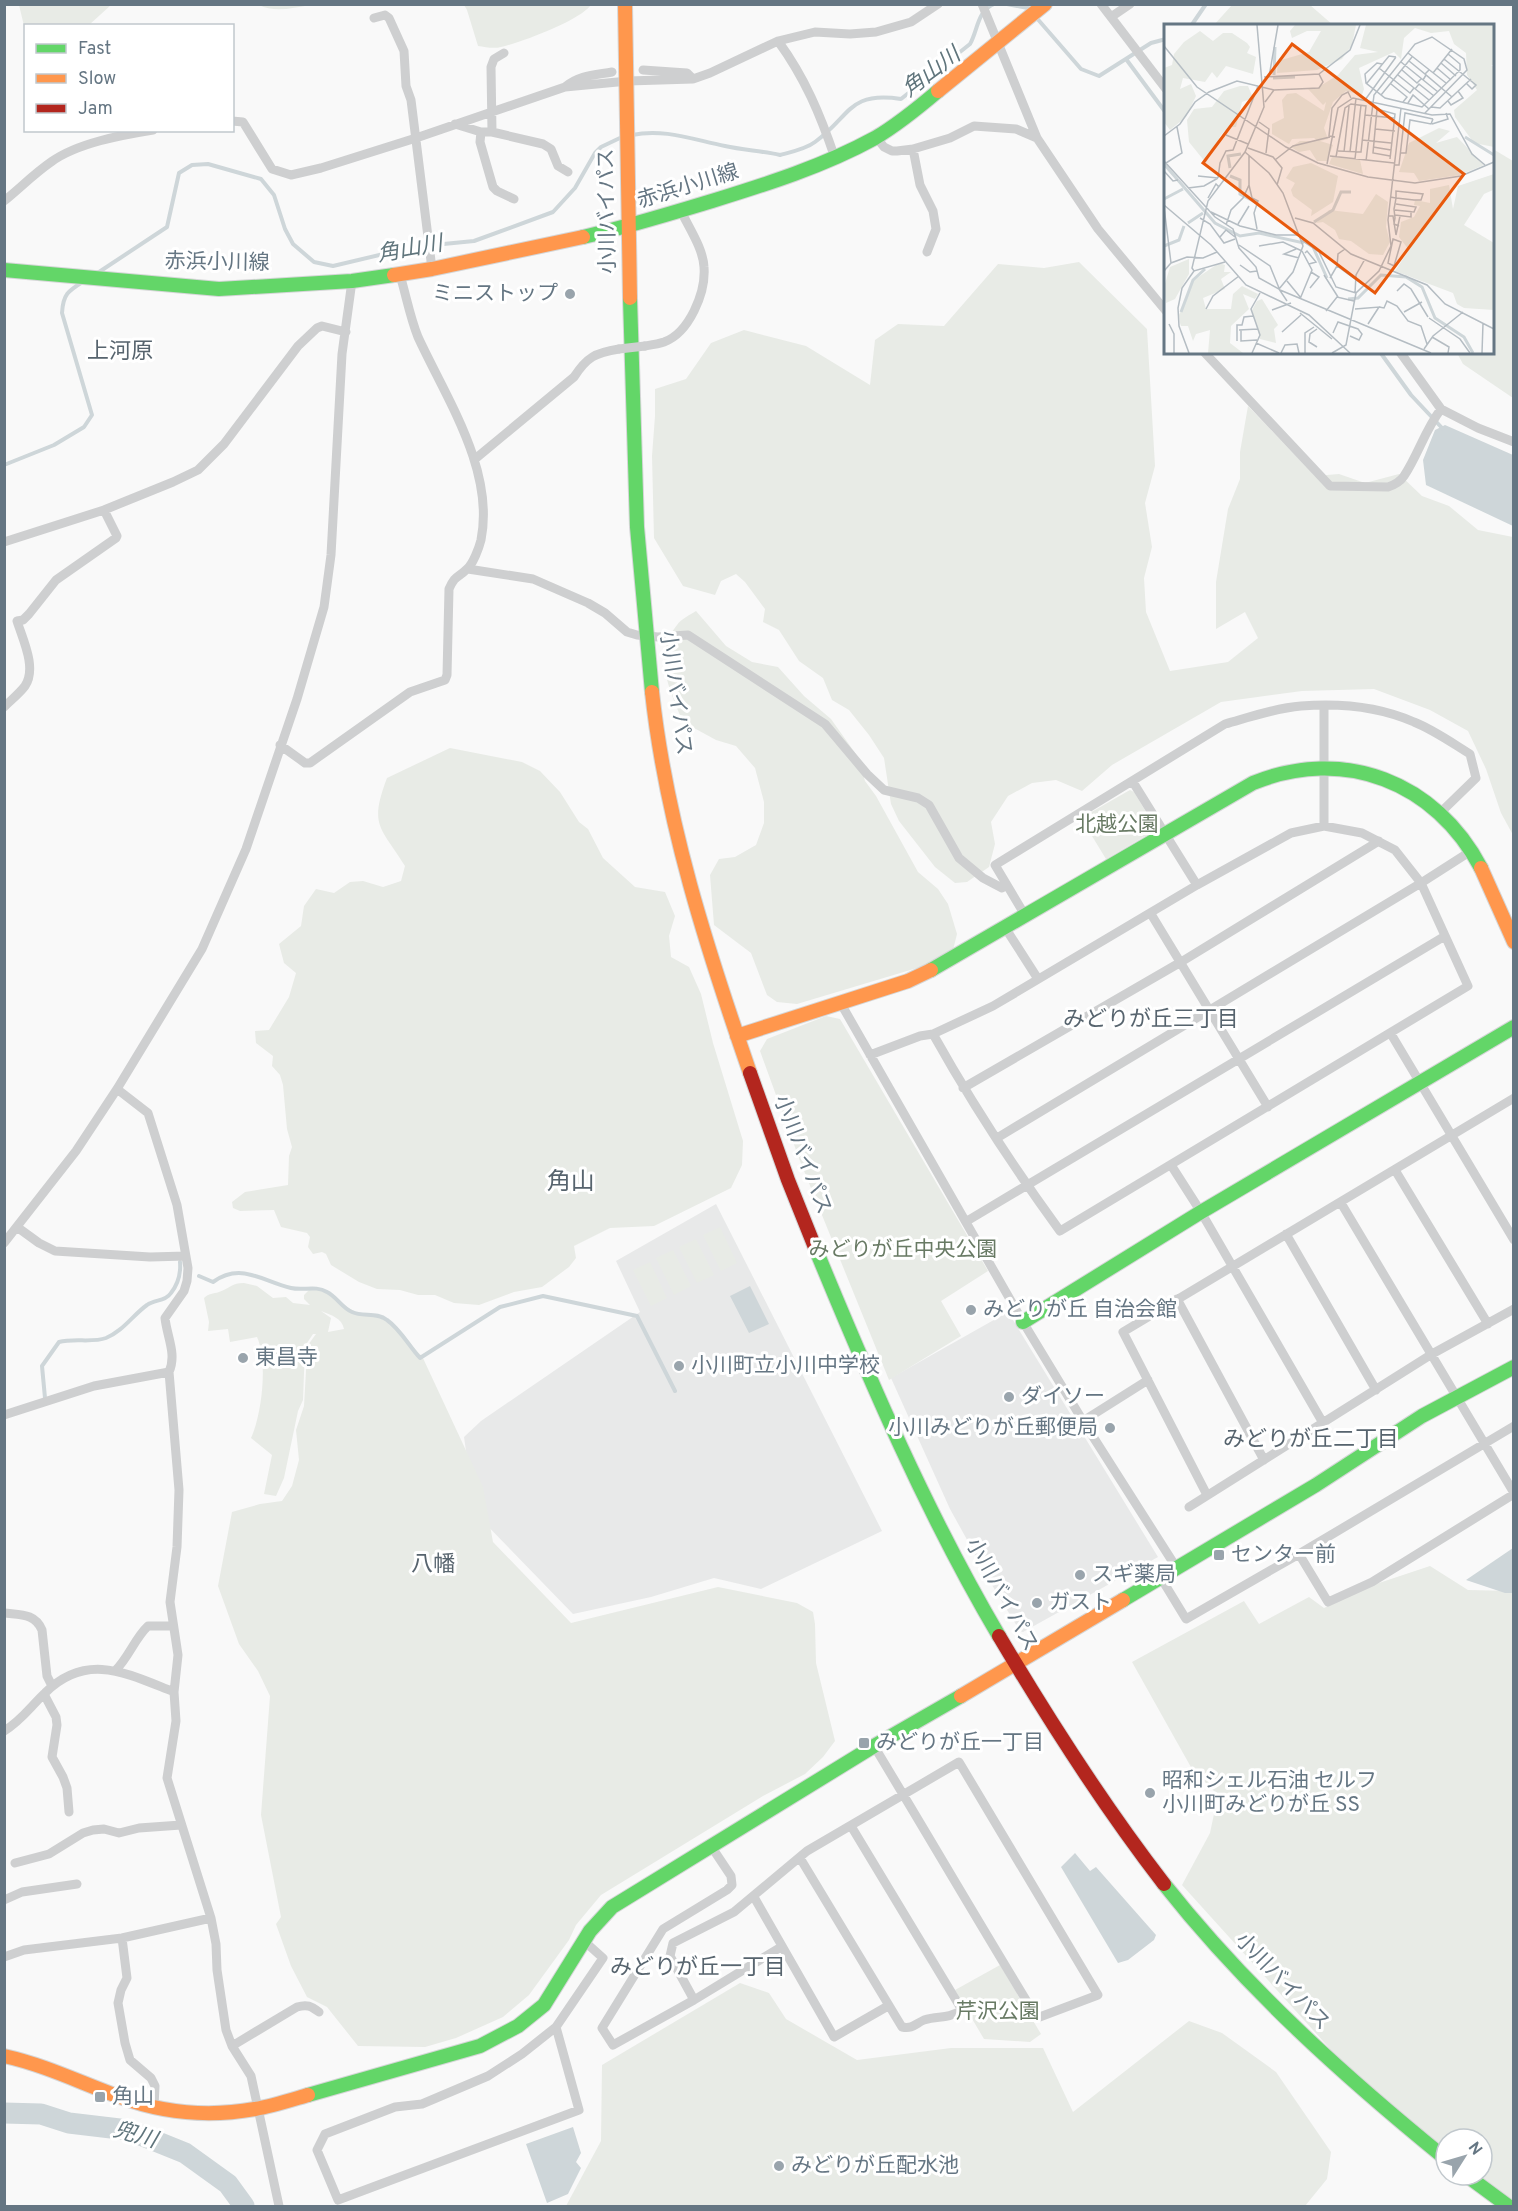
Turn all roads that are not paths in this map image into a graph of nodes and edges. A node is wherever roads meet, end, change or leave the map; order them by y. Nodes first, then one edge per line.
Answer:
1 (625, 4) edge
2 (938, 4) edge
3 (982, 4) edge
4 (1045, 4) edge
5 (1101, 4) edge
6 (1130, 4) edge
7 (1111, 17) junction
8 (374, 18) dead end
9 (778, 40) junction
10 (1000, 43) junction
11 (504, 53) dead end
12 (643, 70) dead end
13 (612, 72) dead end
14 (693, 79) junction
15 (628, 81) junction
16 (1164, 86) edge
17 (565, 87) junction
18 (492, 111) junction
19 (234, 121) edge
20 (455, 124) junction
21 (144, 132) edge
22 (481, 132) junction
23 (492, 132) junction
24 (876, 137) junction
25 (416, 138) junction
26 (1037, 138) junction
27 (913, 149) junction
28 (835, 158) junction
29 (568, 172) dead end
30 (514, 199) dead end
31 (4, 201) edge
32 (681, 211) junction
33 (628, 227) junction
34 (927, 252) dead end
35 (431, 263) junction
36 (4, 270) edge
37 (400, 274) junction
38 (351, 281) junction
39 (1164, 310) edge
40 (346, 332) junction
41 (1206, 354) edge
42 (1401, 354) edge
43 (1441, 409) junction
44 (1514, 442) edge
45 (475, 459) junction
46 (104, 510) junction
47 (4, 542) edge
48 (468, 569) junction
49 (645, 636) junction
50 (1324, 706) junction
51 (4, 707) edge
52 (280, 745) junction
53 (1325, 767) junction
54 (1133, 782) junction
55 (1440, 813) junction
56 (1324, 826) junction
57 (1165, 834) junction
58 (1379, 841) junction
59 (1471, 851) junction
60 (1421, 883) junction
61 (1007, 885) junction
62 (1197, 885) junction
63 (1151, 914) junction
64 (1026, 918) junction
65 (1006, 929) junction
66 (1445, 936) junction
67 (1513, 941) edge
68 (1181, 962) junction
69 (1038, 979) junction
70 (840, 1002) junction
71 (1209, 1010) junction
72 (1514, 1028) edge
73 (933, 1034) junction
74 (1391, 1034) junction
75 (737, 1036) junction
76 (870, 1054) junction
77 (1239, 1060) junction
78 (1419, 1084) junction
79 (963, 1088) junction
80 (117, 1089) junction
81 (1514, 1098) edge
82 (1268, 1107) junction
83 (1452, 1135) junction
84 (997, 1138) junction
85 (1171, 1165) junction
86 (1395, 1170) junction
87 (1027, 1185) junction
88 (1341, 1203) junction
89 (1201, 1212) junction
90 (967, 1221) junction
91 (17, 1227) junction
92 (1286, 1234) junction
93 (6, 1239) edge
94 (1514, 1240) edge
95 (186, 1256) junction
96 (1231, 1266) junction
97 (1177, 1299) junction
98 (1514, 1309) edge
99 (1023, 1322) junction
100 (1488, 1324) junction
101 (1432, 1354) junction
102 (1514, 1366) edge
103 (169, 1372) junction
104 (1148, 1380) junction
105 (1376, 1390) junction
106 (1457, 1397) junction
107 (4, 1415) edge
108 (1083, 1421) junction
109 (1323, 1423) junction
110 (1514, 1426) edge
111 (1483, 1445) junction
112 (1264, 1460) junction
113 (1514, 1494) edge
114 (1207, 1496) junction
115 (1189, 1507) dead end
116 (1299, 1554) junction
117 (1176, 1567) junction
118 (1161, 1578) junction
119 (4, 1613) edge
120 (172, 1626) junction
121 (1015, 1665) junction
122 (116, 1671) junction
123 (52, 1686) junction
124 (174, 1692) junction
125 (44, 1694) junction
126 (4, 1731) edge
127 (874, 1746) junction
128 (904, 1795) junction
129 (69, 1812) dead end
130 (181, 1825) junction
131 (851, 1826) junction
132 (711, 1846) junction
133 (800, 1858) junction
134 (15, 1863) dead end
135 (77, 1884) dead end
136 (754, 1897) junction
137 (4, 1900) edge
138 (211, 1918) junction
139 (122, 1938) junction
140 (584, 1941) junction
141 (781, 1947) junction
142 (4, 1957) edge
143 (694, 2000) junction
144 (888, 2006) junction
145 (319, 2012) dead end
146 (556, 2027) junction
147 (232, 2046) junction
148 (4, 2056) edge
149 (154, 2107) junction
150 (258, 2109) junction
151 (1434, 2149) edge
152 (1482, 2187) edge
153 (279, 2206) edge
154 (1508, 2206) edge

1 - 15 main road, 小川バイパス
2 - 9 street
3 - 10 street
4 - 10 main road, 赤浜小川線
5 - 7 street
6 - 7 street
7 - 16 street
8 - 25 street
9 - 14 street
9 - 28 street
10 - 24 main road, 赤浜小川線
10 - 26 street
11 - 18 street
12 - 14 street
13 - 17 street
14 - 15 street
15 - 17 street
15 - 33 main road, 小川バイパス
17 - 18 street
18 - 20 street
18 - 23 street
19 - 25 street
20 - 22 street
20 - 25 street
21 - 31 street
22 - 23 street
22 - 30 street
23 - 29 street
24 - 27 street
24 - 28 main road, 赤浜小川線
25 - 35 street
26 - 27 street
26 - 39 street
27 - 34 street
28 - 32 main road, 赤浜小川線
32 - 33 main road, 赤浜小川線
32 - 45 street, bridge
33 - 35 main road, 赤浜小川線
33 - 49 main road, 小川バイパス
35 - 37 main road, 赤浜小川線
36 - 38 main road, 赤浜小川線
37 - 38 main road, 赤浜小川線
37 - 45 street
38 - 40 street
40 - 46 street
40 - 52 street
41 - 43 street
42 - 43 street
43 - 44 street
45 - 48 street
46 - 47 street
46 - 51 street
48 - 49 street
48 - 52 street
49 - 61 street
49 - 75 main road, 小川バイパス
50 - 53 street
50 - 54 street
50 - 55 street
52 - 80 street
53 - 55 main road
53 - 56 street
53 - 57 main road
54 - 57 street
54 - 61 street
55 - 59 main road
56 - 58 street
56 - 62 street
57 - 62 street
57 - 64 main road
58 - 60 street
58 - 68 street
59 - 60 street
59 - 67 main road
60 - 66 street
60 - 71 street
61 - 64 street
62 - 63 street
63 - 68 street
63 - 69 street
64 - 65 main road
65 - 69 street
65 - 70 main road
66 - 74 street
66 - 77 street
68 - 71 street
68 - 79 street
69 - 73 street
70 - 75 main road
70 - 76 street
71 - 77 street
71 - 84 street
72 - 78 main road
73 - 76 street
73 - 79 street
74 - 78 street
74 - 82 street
75 - 121 main road, 小川バイパス
76 - 90 street
77 - 82 street
77 - 87 street
78 - 83 street
78 - 89 main road
79 - 84 street
80 - 91 street
80 - 95 street
81 - 83 street
82 - 85 street
83 - 86 street
83 - 94 street
84 - 87 street
85 - 87 street
85 - 89 street
86 - 88 street
86 - 100 street
87 - 90 street
88 - 92 street
88 - 101 street
89 - 96 street
89 - 99 main road
90 - 99 street
91 - 93 street
91 - 95 street
92 - 96 street
92 - 105 street
95 - 103 street
96 - 97 street
96 - 109 street
97 - 104 street
97 - 112 street
98 - 100 street
99 - 108 street
100 - 101 street
101 - 105 street
101 - 106 street
102 - 106 main road
103 - 107 street
103 - 120 street
104 - 108 street
104 - 114 street
105 - 109 street
106 - 111 street
106 - 117 main road
108 - 117 street
109 - 112 street
110 - 111 street
111 - 113 street
111 - 116 street
112 - 114 street
113 - 116 street
114 - 115 street
116 - 118 street
117 - 118 main road
118 - 121 main road
119 - 123 street
120 - 122 street
120 - 124 street
121 - 127 main road
121 - 151 main road, 小川バイパス
122 - 123 street
122 - 124 street
123 - 125 street
124 - 130 street
125 - 126 street
125 - 129 street
127 - 128 street
127 - 132 main road
128 - 128 street
128 - 131 street
130 - 134 street
130 - 138 street
131 - 133 street
131 - 144 street
132 - 140 main road
132 - 143 street
133 - 136 street
133 - 144 street
135 - 137 street
136 - 141 street
136 - 143 street
138 - 139 street
138 - 147 street
139 - 142 street
139 - 149 street
140 - 146 street
140 - 150 main road
141 - 143 street
141 - 144 street
145 - 147 street
146 - 146 street
147 - 150 street
148 - 149 main road
149 - 150 main road
150 - 153 street
152 - 154 main road

